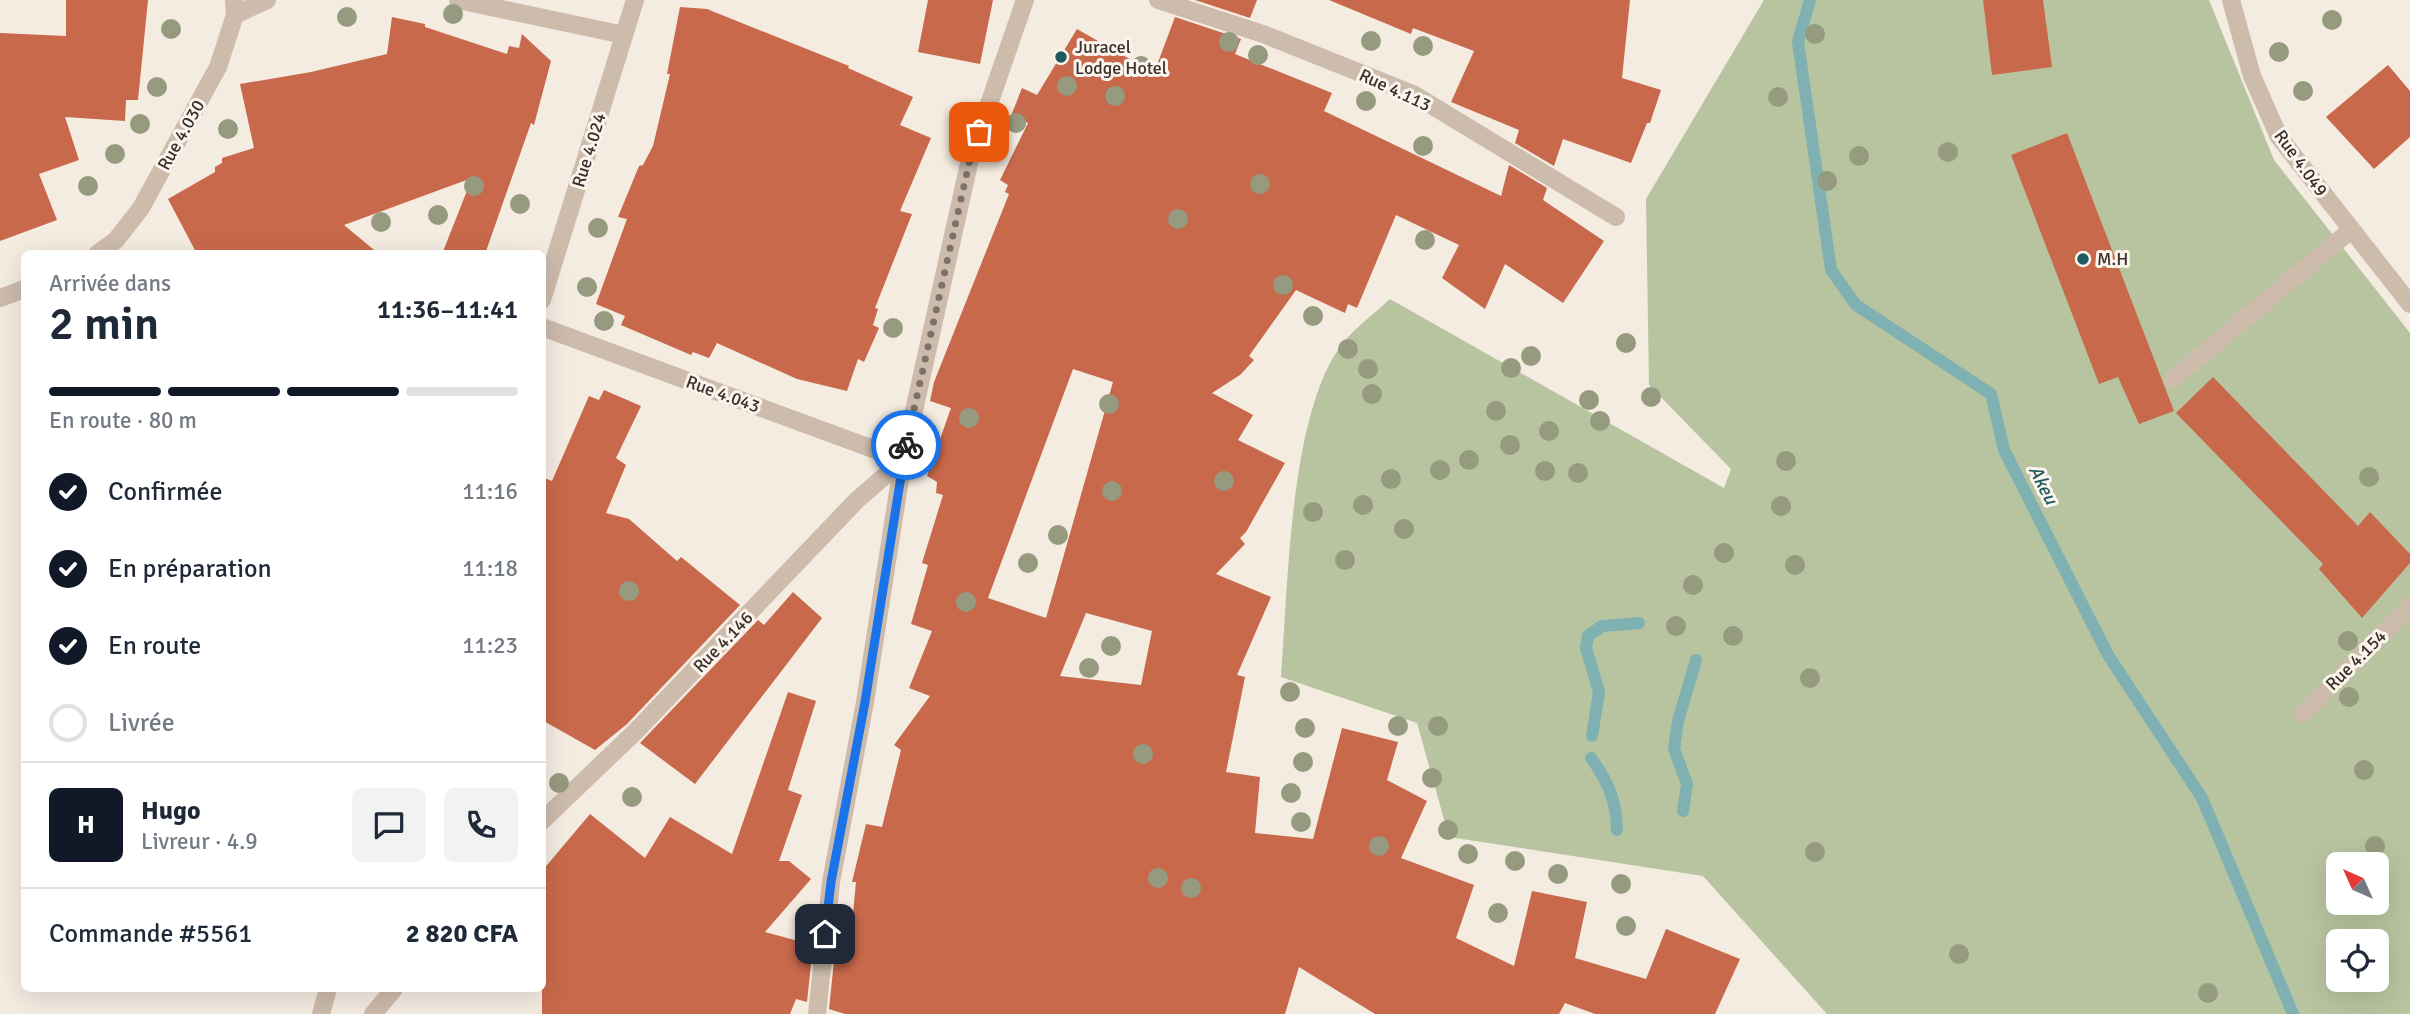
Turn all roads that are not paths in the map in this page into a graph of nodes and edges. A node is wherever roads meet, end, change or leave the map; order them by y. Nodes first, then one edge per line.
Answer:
1 (267, 0) edge
2 (458, 0) edge
3 (635, 0) edge
4 (1025, 0) edge
5 (1157, 0) edge
6 (2231, 0) edge
7 (234, 7) edge
8 (624, 35) junction
9 (1616, 217) dead end
10 (2351, 230) junction
11 (102, 250) edge
12 (546, 287) edge
13 (21, 290) edge
14 (0, 298) edge
15 (2410, 304) edge
16 (546, 328) edge
17 (2173, 379) dead end
18 (902, 460) junction
19 (2410, 606) edge
20 (2303, 714) dead end
21 (546, 817) edge
22 (327, 992) edge
23 (391, 992) edge
24 (321, 1014) edge
25 (373, 1014) edge
26 (817, 1014) edge

1 - 7 street
2 - 8 street
3 - 8 street, Rue 4.024
4 - 18 street
5 - 9 street, Rue 4.113
6 - 10 street, Rue 4.049
7 - 11 street, Rue 4.030
8 - 12 street, Rue 4.024
10 - 15 street, Rue 4.049
10 - 17 street
13 - 14 street
16 - 18 street, Rue 4.043
18 - 21 street, Rue 4.146
18 - 26 street
19 - 20 street, Rue 4.154
22 - 24 street
23 - 25 street

